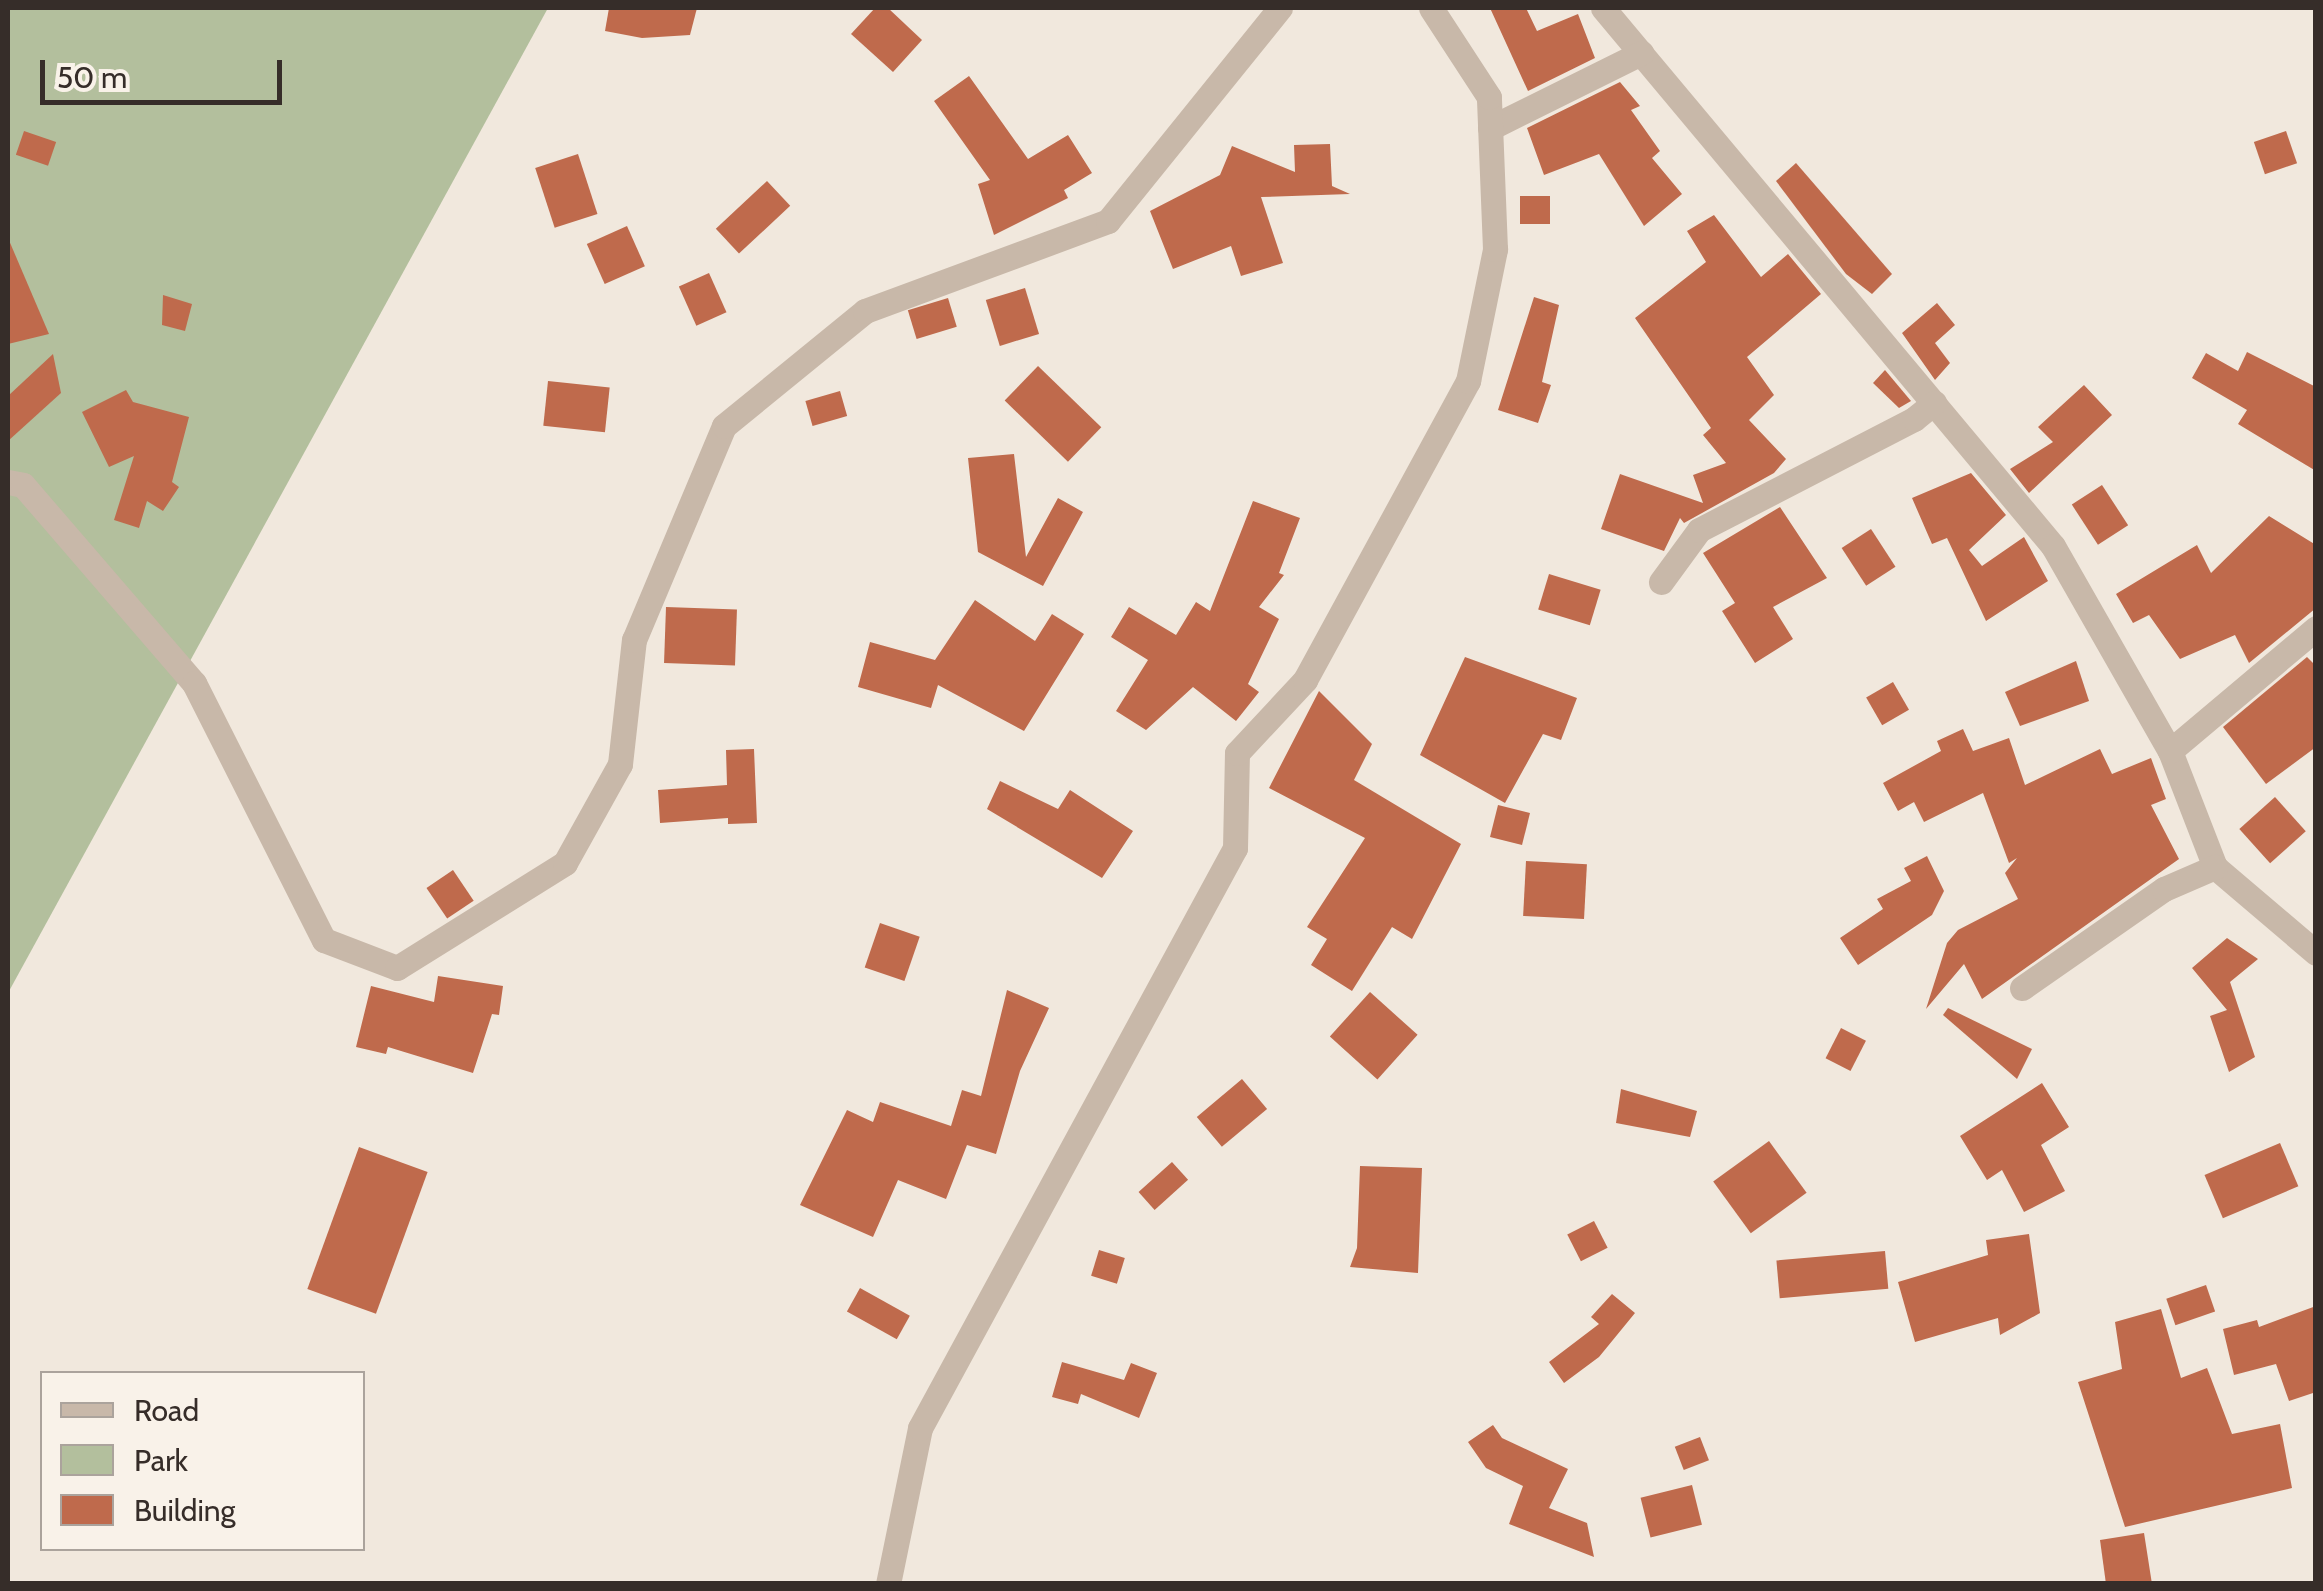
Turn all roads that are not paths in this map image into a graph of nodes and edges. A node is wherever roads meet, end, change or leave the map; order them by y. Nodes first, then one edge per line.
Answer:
1 (1280, 8) edge
2 (1431, 8) edge
3 (1603, 8) edge
4 (1641, 53) junction
5 (1490, 128) junction
6 (1934, 403) junction
7 (8, 482) edge
8 (1660, 582) dead end
9 (2316, 628) edge
10 (2170, 751) junction
11 (2216, 866) junction
12 (2316, 954) edge
13 (2022, 988) dead end
14 (888, 1584) edge

1 - 7 street
2 - 5 street
3 - 4 street
4 - 5 street
4 - 6 street
5 - 14 street
6 - 8 street
6 - 10 street
9 - 10 street
10 - 11 street
11 - 12 street
11 - 13 street

